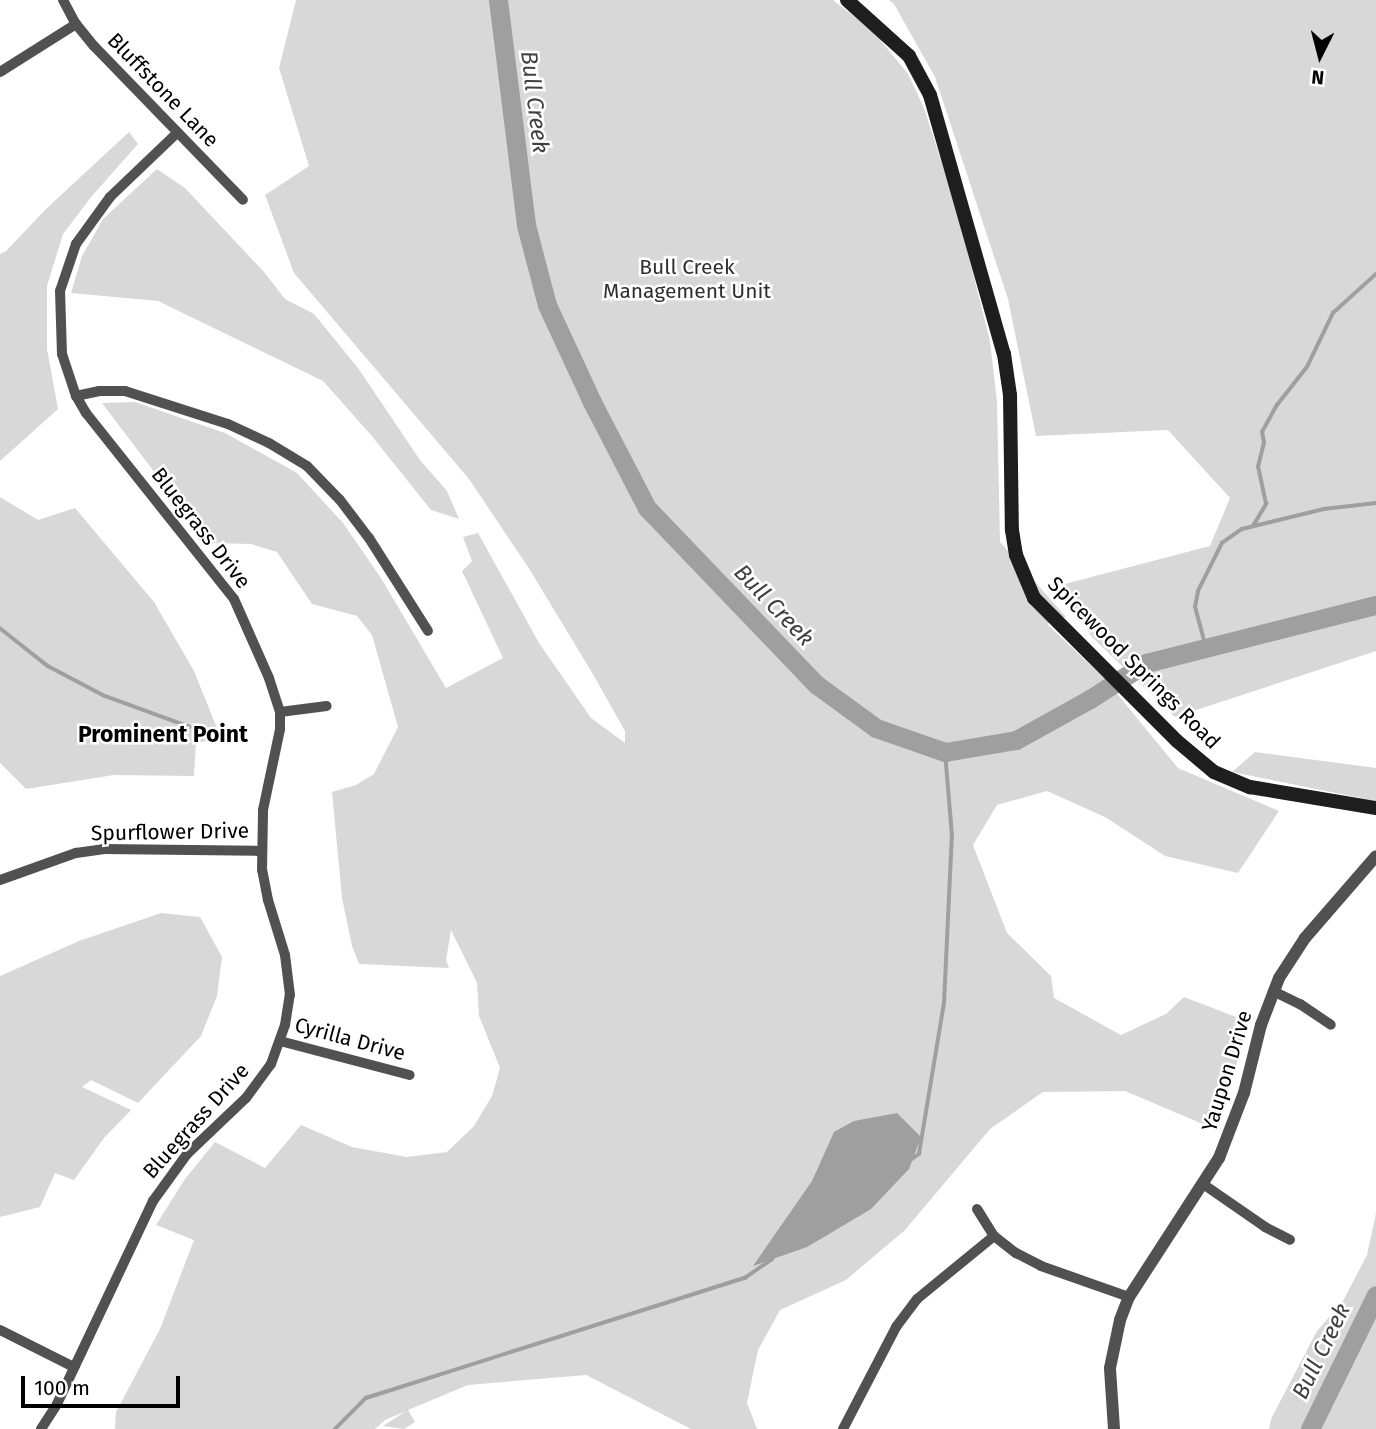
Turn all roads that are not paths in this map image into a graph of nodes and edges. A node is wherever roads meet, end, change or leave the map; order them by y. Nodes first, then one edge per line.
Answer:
1 (63, 0) edge
2 (847, 0) edge
3 (76, 24) junction
4 (0, 72) edge
5 (177, 133) junction
6 (243, 200) dead end
7 (76, 396) junction
8 (428, 631) dead end
9 (327, 706) dead end
10 (280, 712) junction
11 (1376, 808) edge
12 (261, 850) junction
13 (1376, 856) edge
14 (0, 880) edge
15 (1273, 991) junction
16 (1331, 1025) dead end
17 (280, 1041) junction
18 (410, 1075) dead end
19 (1203, 1184) junction
20 (977, 1209) dead end
21 (994, 1236) junction
22 (1290, 1240) dead end
23 (1129, 1297) junction
24 (0, 1330) edge
25 (74, 1367) junction
26 (41, 1429) edge
27 (843, 1429) edge
28 (1115, 1429) edge

1 - 3 street, Bluffstone Lane
2 - 11 main road, Spicewood Springs Road
3 - 4 street
3 - 5 street, Bluffstone Lane
5 - 6 street, Bluffstone Lane
5 - 7 street, Bluegrass Drive
7 - 8 street
7 - 10 street, Bluegrass Drive
9 - 10 street
10 - 12 street, Bluegrass Drive
12 - 14 street, Spurflower Drive
12 - 17 street, Bluegrass Drive
13 - 15 street, Yaupon Drive
15 - 16 street
15 - 19 street, Yaupon Drive
17 - 18 street, Cyrilla Drive
17 - 25 street, Bluegrass Drive
19 - 22 street
19 - 23 street, Yaupon Drive
20 - 21 street
21 - 23 street
21 - 27 street
23 - 28 street, Yaupon Drive
24 - 25 street
25 - 26 street, Bluegrass Drive

